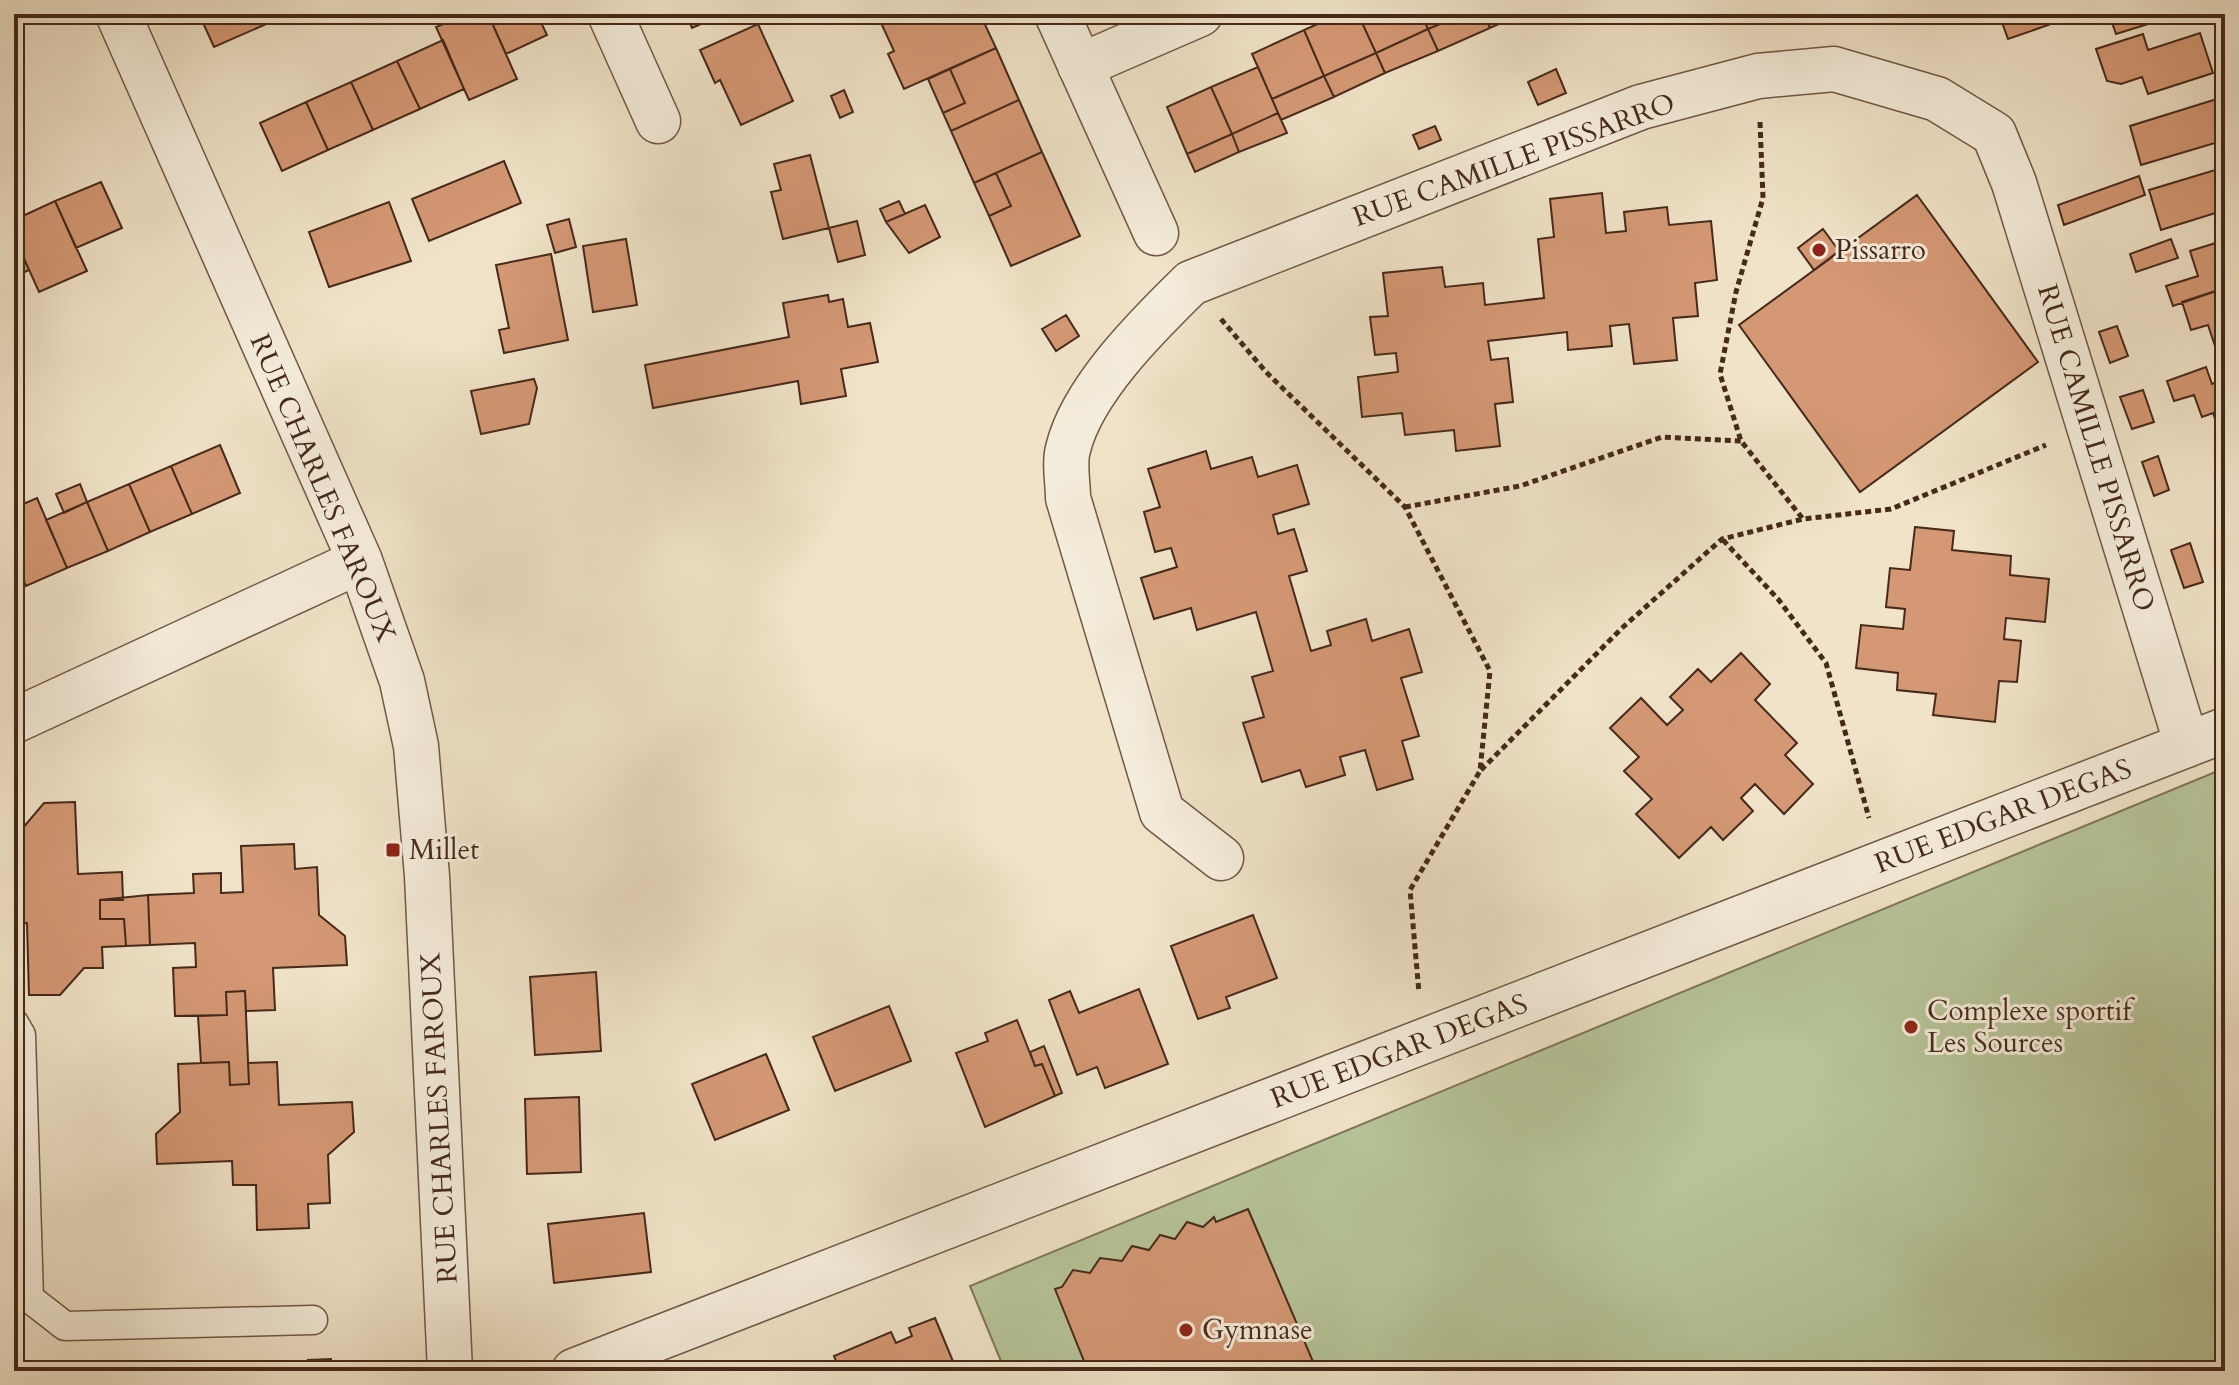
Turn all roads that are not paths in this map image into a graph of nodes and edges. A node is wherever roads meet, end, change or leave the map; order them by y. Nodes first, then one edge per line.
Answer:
1 (118, 14) edge
2 (610, 14) edge
3 (1057, 14) edge
4 (1200, 14) edge
5 (1080, 66) junction
6 (658, 121) dead end
7 (1156, 233) dead end
8 (360, 561) junction
9 (14, 721) edge
10 (2206, 738) edge
11 (1221, 858) dead end
12 (14, 1023) edge
13 (313, 1320) dead end
14 (450, 1371) edge
15 (574, 1371) edge

1 - 8 street, RUE CHARLES FAROUX
2 - 6 street
3 - 5 street
4 - 5 street
5 - 7 street
8 - 9 street
8 - 14 street, RUE CHARLES FAROUX
10 - 11 street, RUE CAMILLE PISSARRO
10 - 15 street, RUE EDGAR DEGAS
12 - 13 lane

